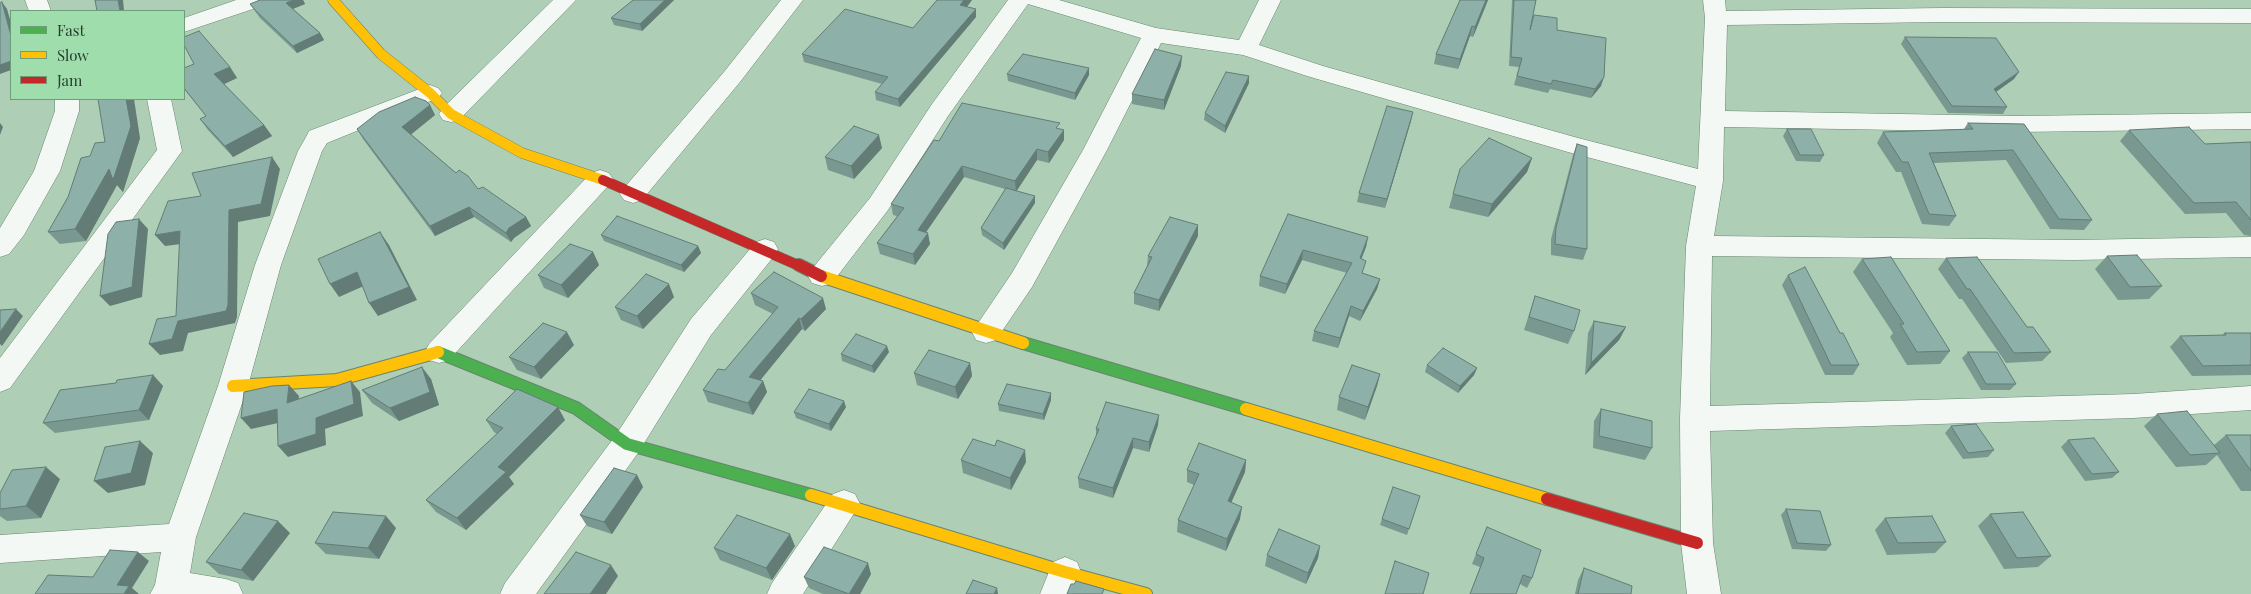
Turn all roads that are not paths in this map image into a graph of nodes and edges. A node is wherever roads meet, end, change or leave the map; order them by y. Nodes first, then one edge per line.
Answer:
1 (257, 0) edge
2 (333, 0) edge
3 (565, 0) edge
4 (792, 0) edge
5 (1019, 0) edge
6 (1036, 0) edge
7 (1270, 0) edge
8 (1715, 9) edge
9 (2251, 16) edge
10 (185, 25) edge
11 (1154, 35) junction
12 (1246, 48) junction
13 (430, 93) junction
14 (67, 100) edge
15 (159, 100) edge
16 (451, 114) junction
17 (1712, 118) junction
18 (2251, 121) edge
19 (600, 179) junction
20 (1710, 181) junction
21 (633, 194) junction
22 (1699, 246) junction
23 (0, 247) edge
24 (2251, 247) edge
25 (765, 249) junction
26 (822, 276) junction
27 (986, 332) junction
28 (439, 352) junction
29 (0, 380) edge
30 (233, 386) junction
31 (2251, 398) edge
32 (1695, 419) junction
33 (627, 444) junction
34 (844, 504) junction
35 (180, 537) junction
36 (1697, 543) junction
37 (0, 549) edge
38 (1061, 583) edge
39 (169, 590) edge
40 (226, 594) edge
41 (517, 594) edge
42 (784, 594) edge
43 (1146, 594) edge
44 (1704, 594) edge

1 - 10 street
2 - 13 street
3 - 16 street
4 - 21 street
5 - 26 street
6 - 11 street
7 - 12 street
8 - 9 street
8 - 17 street
11 - 12 street
11 - 27 street
12 - 20 street
13 - 16 street
13 - 30 street
14 - 23 street
15 - 29 street
16 - 19 street
17 - 18 street
17 - 20 street
19 - 21 street
19 - 28 street
20 - 22 street
21 - 25 street
22 - 24 street
22 - 32 street
25 - 26 street
25 - 33 street
26 - 27 street
27 - 36 street
28 - 30 street
28 - 33 street
30 - 35 street
31 - 32 street
32 - 36 street
33 - 34 street
33 - 41 street
34 - 38 street
34 - 42 street
35 - 37 street
35 - 39 street
36 - 44 street
38 - 43 street
39 - 40 street

